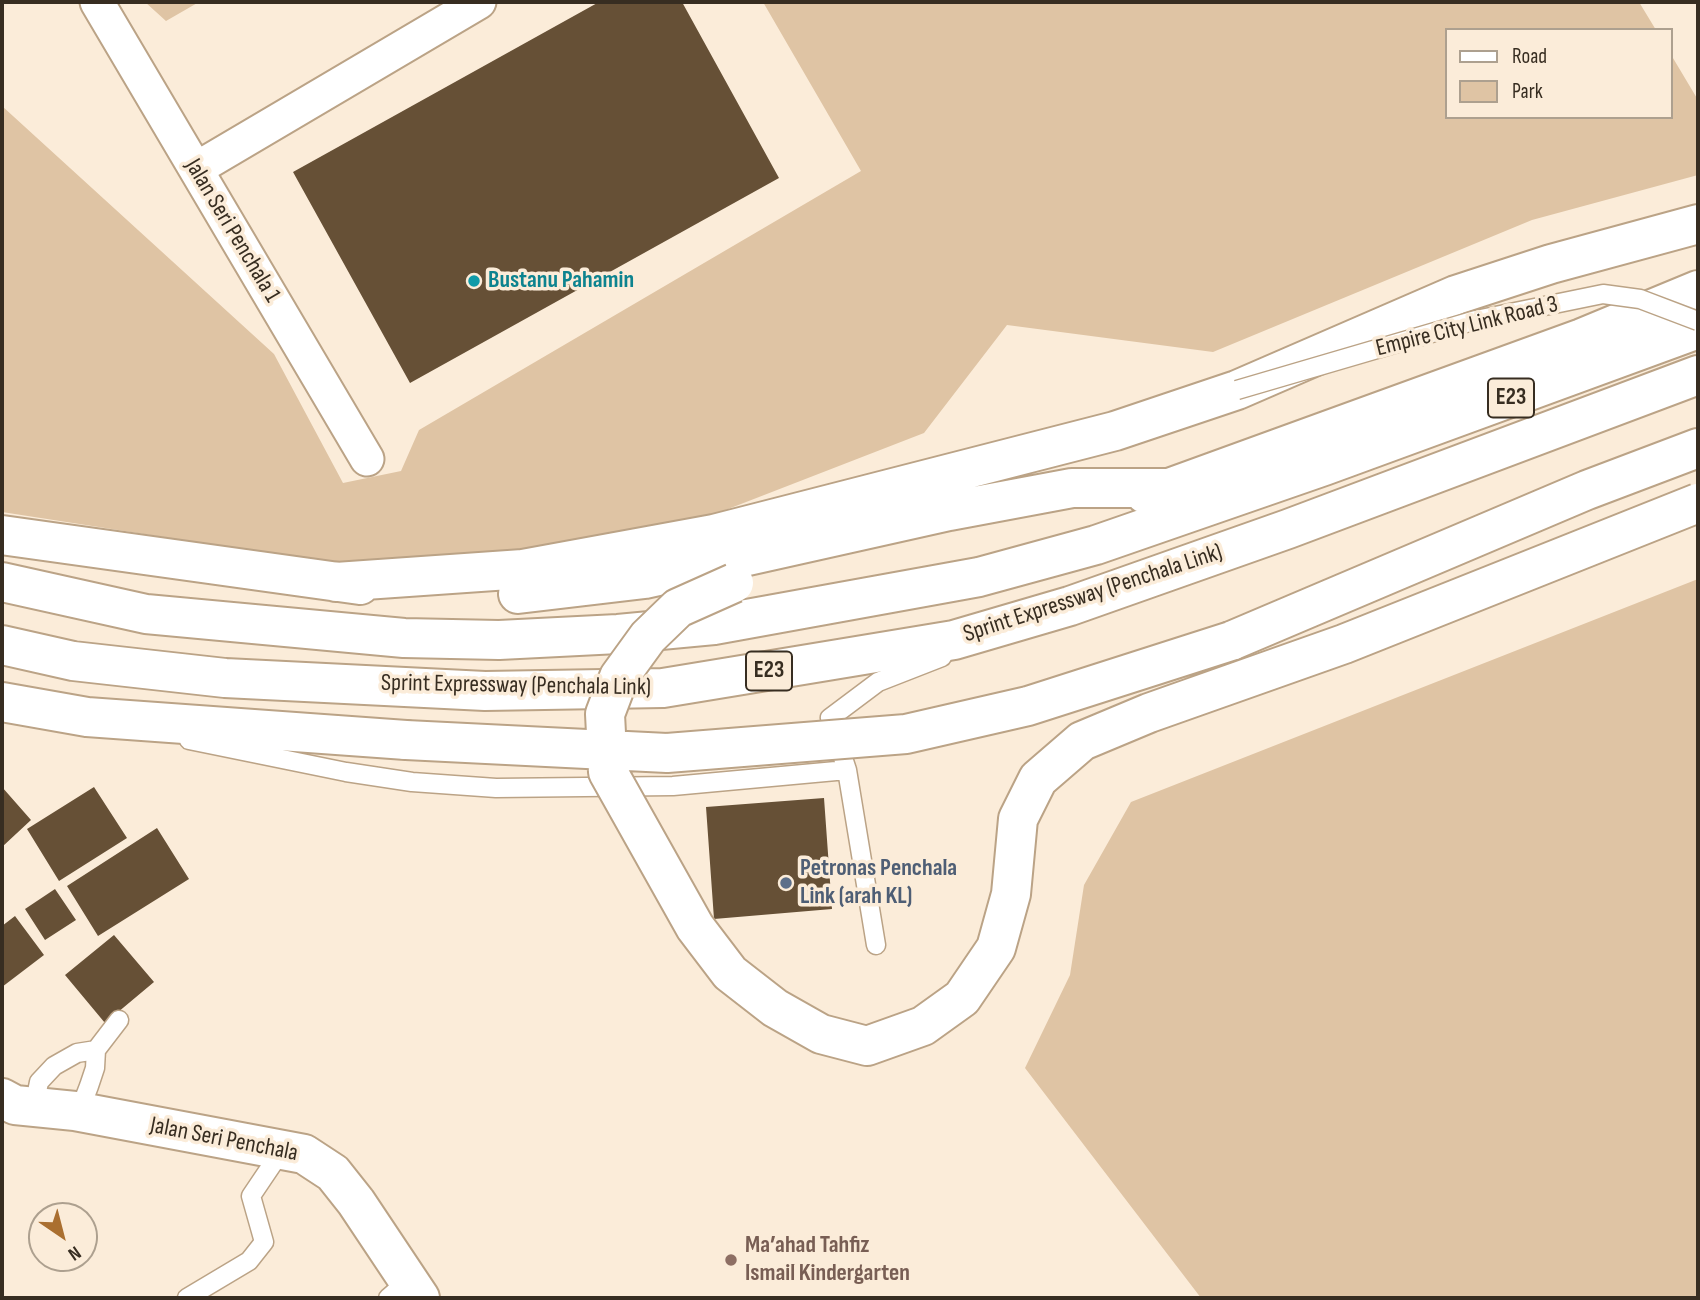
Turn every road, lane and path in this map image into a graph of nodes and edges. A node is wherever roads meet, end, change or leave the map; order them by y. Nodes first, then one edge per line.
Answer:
1 (97, 2) edge
2 (479, 2) edge
3 (196, 169) junction
4 (1698, 225) edge
5 (1698, 290) edge
6 (1698, 311) edge
7 (1698, 321) edge
8 (1698, 328) edge
9 (1582, 338) junction
10 (1698, 375) edge
11 (1237, 390) junction
12 (1698, 402) edge
13 (1504, 447) junction
14 (1698, 448) edge
15 (367, 459) dead end
16 (1169, 488) junction
17 (1698, 503) edge
18 (2, 535) edge
19 (2, 582) edge
20 (336, 582) junction
21 (1062, 609) junction
22 (2, 645) edge
23 (2, 702) edge
24 (87, 718) junction
25 (847, 769) junction
26 (876, 945) dead end
27 (119, 1020) dead end
28 (96, 1049) junction
29 (18, 1102) edge
30 (75, 1111) junction
31 (282, 1150) junction
32 (406, 1292) edge
33 (187, 1298) edge

1 - 3 street, Jalan Seri Penchala 1
2 - 3 street
3 - 15 street, Jalan Seri Penchala 1
4 - 11 main road, bridge
5 - 9 main road
6 - 9 main road, bridge
7 - 11 lane, Empire City Link Road 3, bridge
8 - 19 main road, Sprint Expressway (Penchala Link) / E23
9 - 16 main road
10 - 13 main road, Sprint Expressway (Penchala Link) / E23
11 - 20 main road
12 - 13 main road
13 - 21 main road, Sprint Expressway (Penchala Link) / E23
14 - 24 main road, bridge
16 - 17 main road, bridge
16 - 20 main road
18 - 20 main road
21 - 22 main road, Sprint Expressway (Penchala Link) / E23
21 - 25 lane
23 - 24 main road
24 - 25 lane
25 - 26 lane
27 - 28 lane
28 - 29 lane
28 - 30 lane
29 - 30 main road, Jalan Seri Penchala
30 - 31 main road, Jalan Seri Penchala
31 - 32 main road, Jalan Seri Penchala
31 - 33 lane

